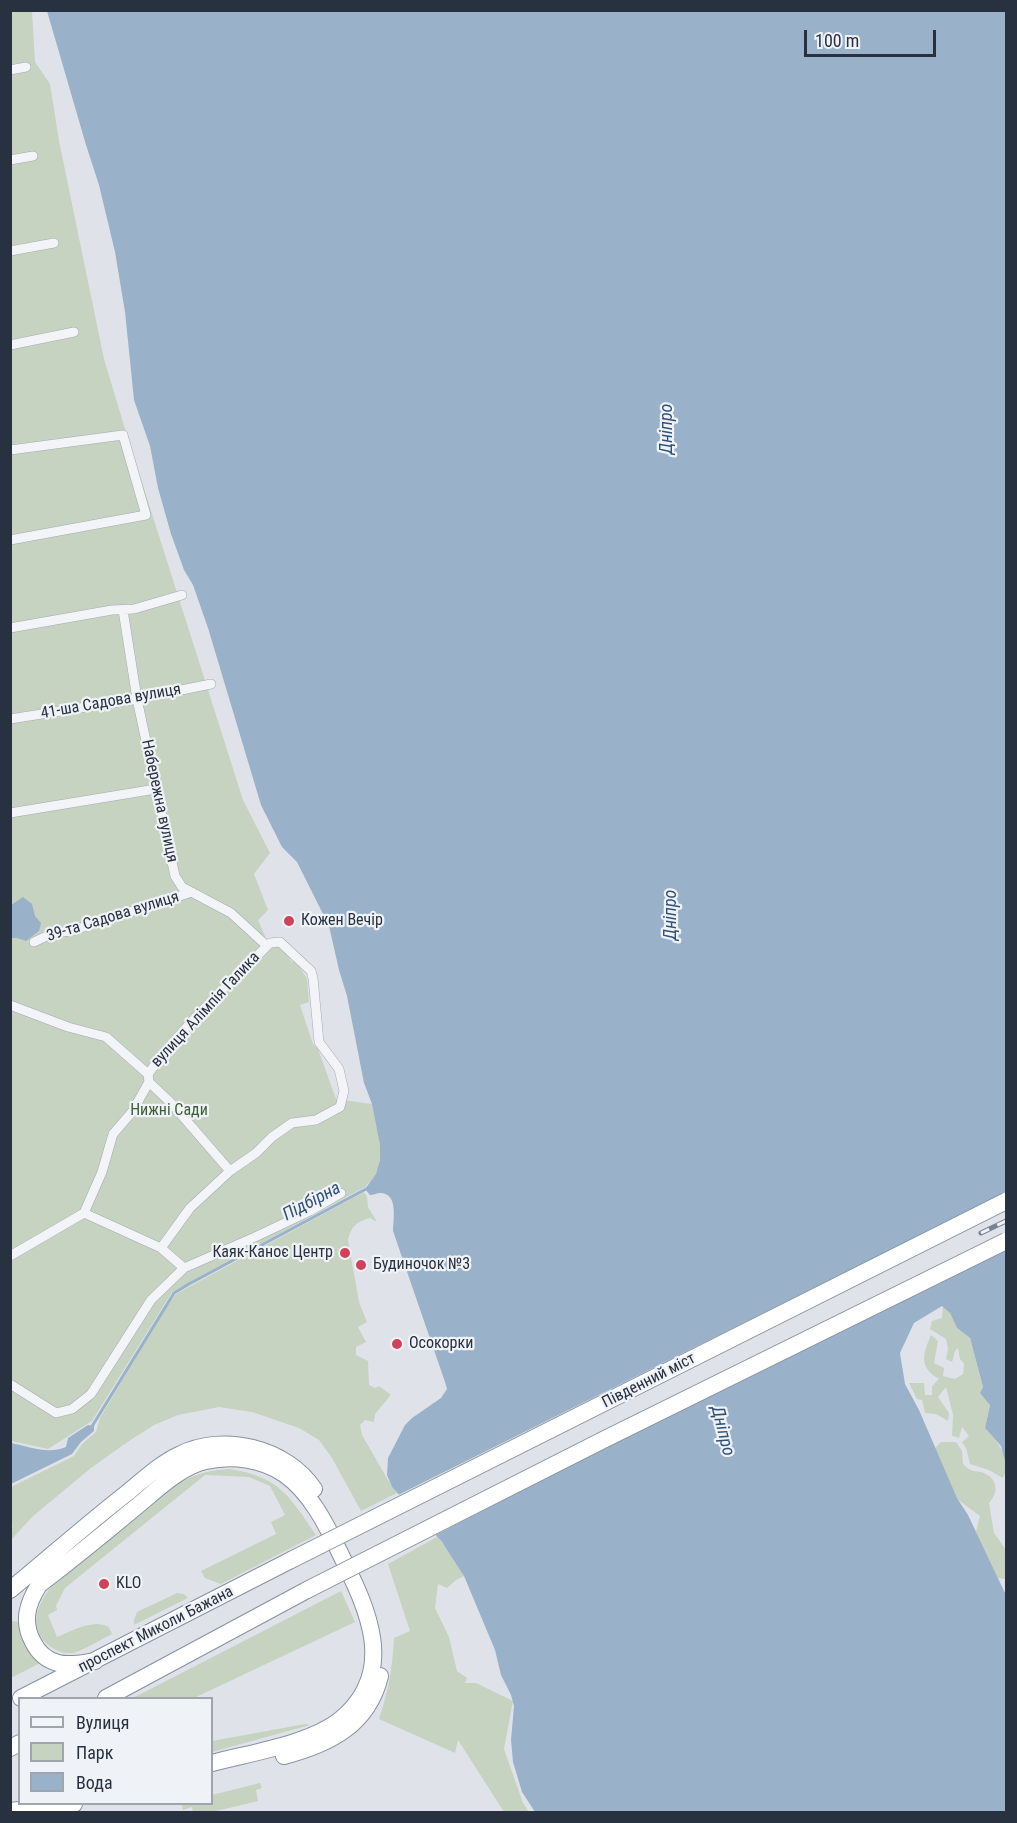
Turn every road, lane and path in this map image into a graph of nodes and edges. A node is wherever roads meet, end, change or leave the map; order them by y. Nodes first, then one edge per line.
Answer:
1 (27, 67) dead end
2 (10, 70) edge
3 (33, 156) dead end
4 (10, 160) edge
5 (54, 243) dead end
6 (10, 251) edge
7 (74, 332) dead end
8 (10, 345) edge
9 (10, 450) edge
10 (10, 540) edge
11 (182, 595) dead end
12 (123, 610) junction
13 (10, 628) edge
14 (211, 684) dead end
15 (137, 699) junction
16 (10, 719) edge
17 (156, 789) junction
18 (10, 813) edge
19 (192, 892) junction
20 (34, 942) dead end
21 (267, 946) junction
22 (10, 1005) edge
23 (148, 1078) junction
24 (230, 1171) junction
25 (342, 1193) dead end
26 (1006, 1201) edge
27 (84, 1213) junction
28 (1006, 1241) edge
29 (161, 1248) junction
30 (10, 1256) edge
31 (184, 1268) junction
32 (10, 1384) edge
33 (291, 1560) joint
34 (10, 1590) edge
35 (27, 1609) junction
36 (11, 1617) edge
37 (95, 1661) junction
38 (24, 1697) edge
39 (110, 1697) edge
40 (213, 1763) edge
41 (213, 1774) edge
42 (58, 1805) edge
43 (10, 1811) edge

1 - 2 street
3 - 4 street
5 - 6 street
7 - 8 street
9 - 10 street
11 - 12 street
12 - 13 street
12 - 15 street, Набережна вулиця
14 - 15 street, 41-ша Садова вулиця
15 - 16 street, 41-ша Садова вулиця
15 - 17 street, Набережна вулиця
17 - 18 street
17 - 19 street, Набережна вулиця
19 - 20 street, 39-та Садова вулиця
19 - 21 street, Набережна вулиця
21 - 23 street, вулиця Алімпія Галика
21 - 24 street, вулиця Алімпія Галика
22 - 23 street
23 - 24 street, вулиця Алімпія Галика
23 - 27 street, вулиця Алімпія Галика
24 - 29 street, вулиця Алімпія Галика
25 - 31 street
26 - 33 highway, Південний міст, bridge
27 - 29 street
27 - 30 street
28 - 39 highway, Південний міст, bridge
29 - 31 street
31 - 32 street
33 - 37 highway, проспект Миколи Бажана
34 - 41 highway
35 - 36 highway
35 - 37 highway
35 - 40 highway
37 - 38 highway, проспект Миколи Бажана
42 - 43 highway

